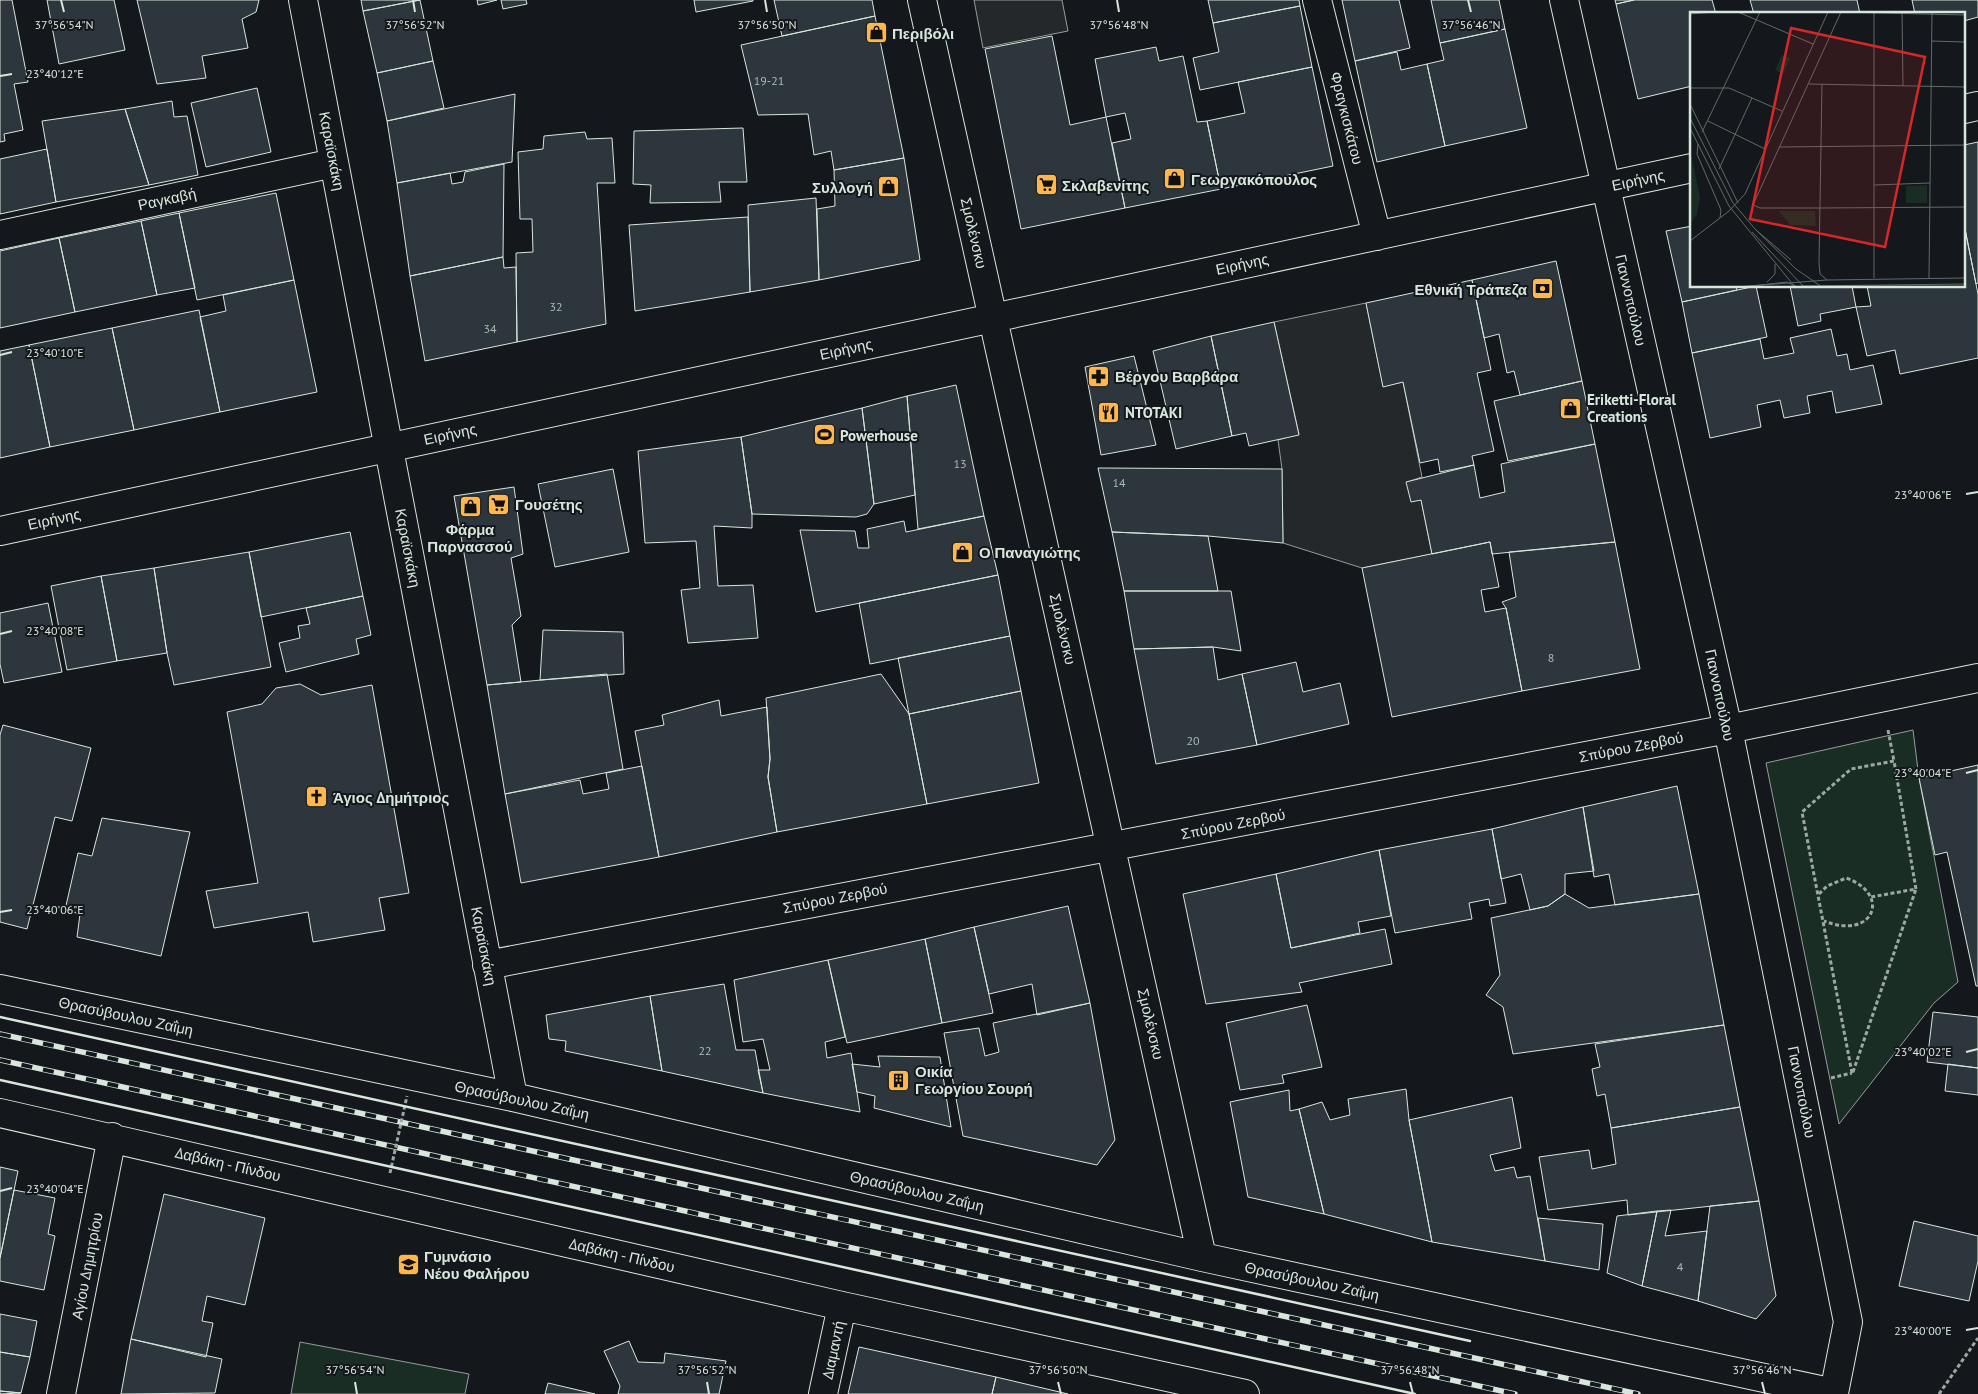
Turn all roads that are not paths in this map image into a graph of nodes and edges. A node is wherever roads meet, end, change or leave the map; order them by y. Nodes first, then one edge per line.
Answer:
1 (302, 0) edge
2 (922, 0) edge
3 (1317, 0) edge
4 (1564, 0) edge
5 (334, 163) junction
6 (1690, 168) edge
7 (1606, 186) junction
8 (0, 235) edge
9 (1377, 236) junction
10 (993, 318) junction
11 (388, 447) junction
12 (0, 531) edge
13 (1978, 678) edge
14 (1728, 729) junction
15 (1112, 847) junction
16 (487, 965) junction
17 (0, 989) edge
18 (513, 1097) junction
19 (0, 1113) edge
20 (112, 1137) junction
21 (1202, 1257) junction
22 (842, 1306) junction
23 (1834, 1393) edge
24 (62, 1394) edge
25 (823, 1394) edge
26 (1245, 1394) edge

1 - 5 street, Καραϊσκάκη
2 - 10 street, Σμολένσκυ
3 - 9 street, Φραγκισκάτου
4 - 7 street, Γιαννοπούλου
5 - 8 street, Ραγκαβή
5 - 11 street, Καραϊσκάκη
6 - 7 street, Ειρήνης
7 - 9 street, Ειρήνης
7 - 14 street, Γιαννοπούλου
9 - 10 street, Ειρήνης
10 - 11 street, Ειρήνης
10 - 15 street, Σμολένσκυ
11 - 12 street, Ειρήνης
11 - 16 street, Καραϊσκάκη
13 - 14 street, Σπύρου Ζερβού
14 - 15 street, Σπύρου Ζερβού
14 - 23 street, Γιαννοπούλου
15 - 16 street, Σπύρου Ζερβού
15 - 21 street, Σμολένσκυ
16 - 18 street, Καραϊσκάκη
17 - 18 street, Θρασύβουλου Ζαΐμη
18 - 21 street, Θρασύβουλου Ζαΐμη
19 - 20 street, Δαβάκη - Πίνδου
20 - 22 street, Δαβάκη - Πίνδου
20 - 24 street, Αγίου Δημητρίου
21 - 23 street, Θρασύβουλου Ζαΐμη
22 - 25 street, Διαμαντή
22 - 26 street, Δαβάκη - Πίνδου

